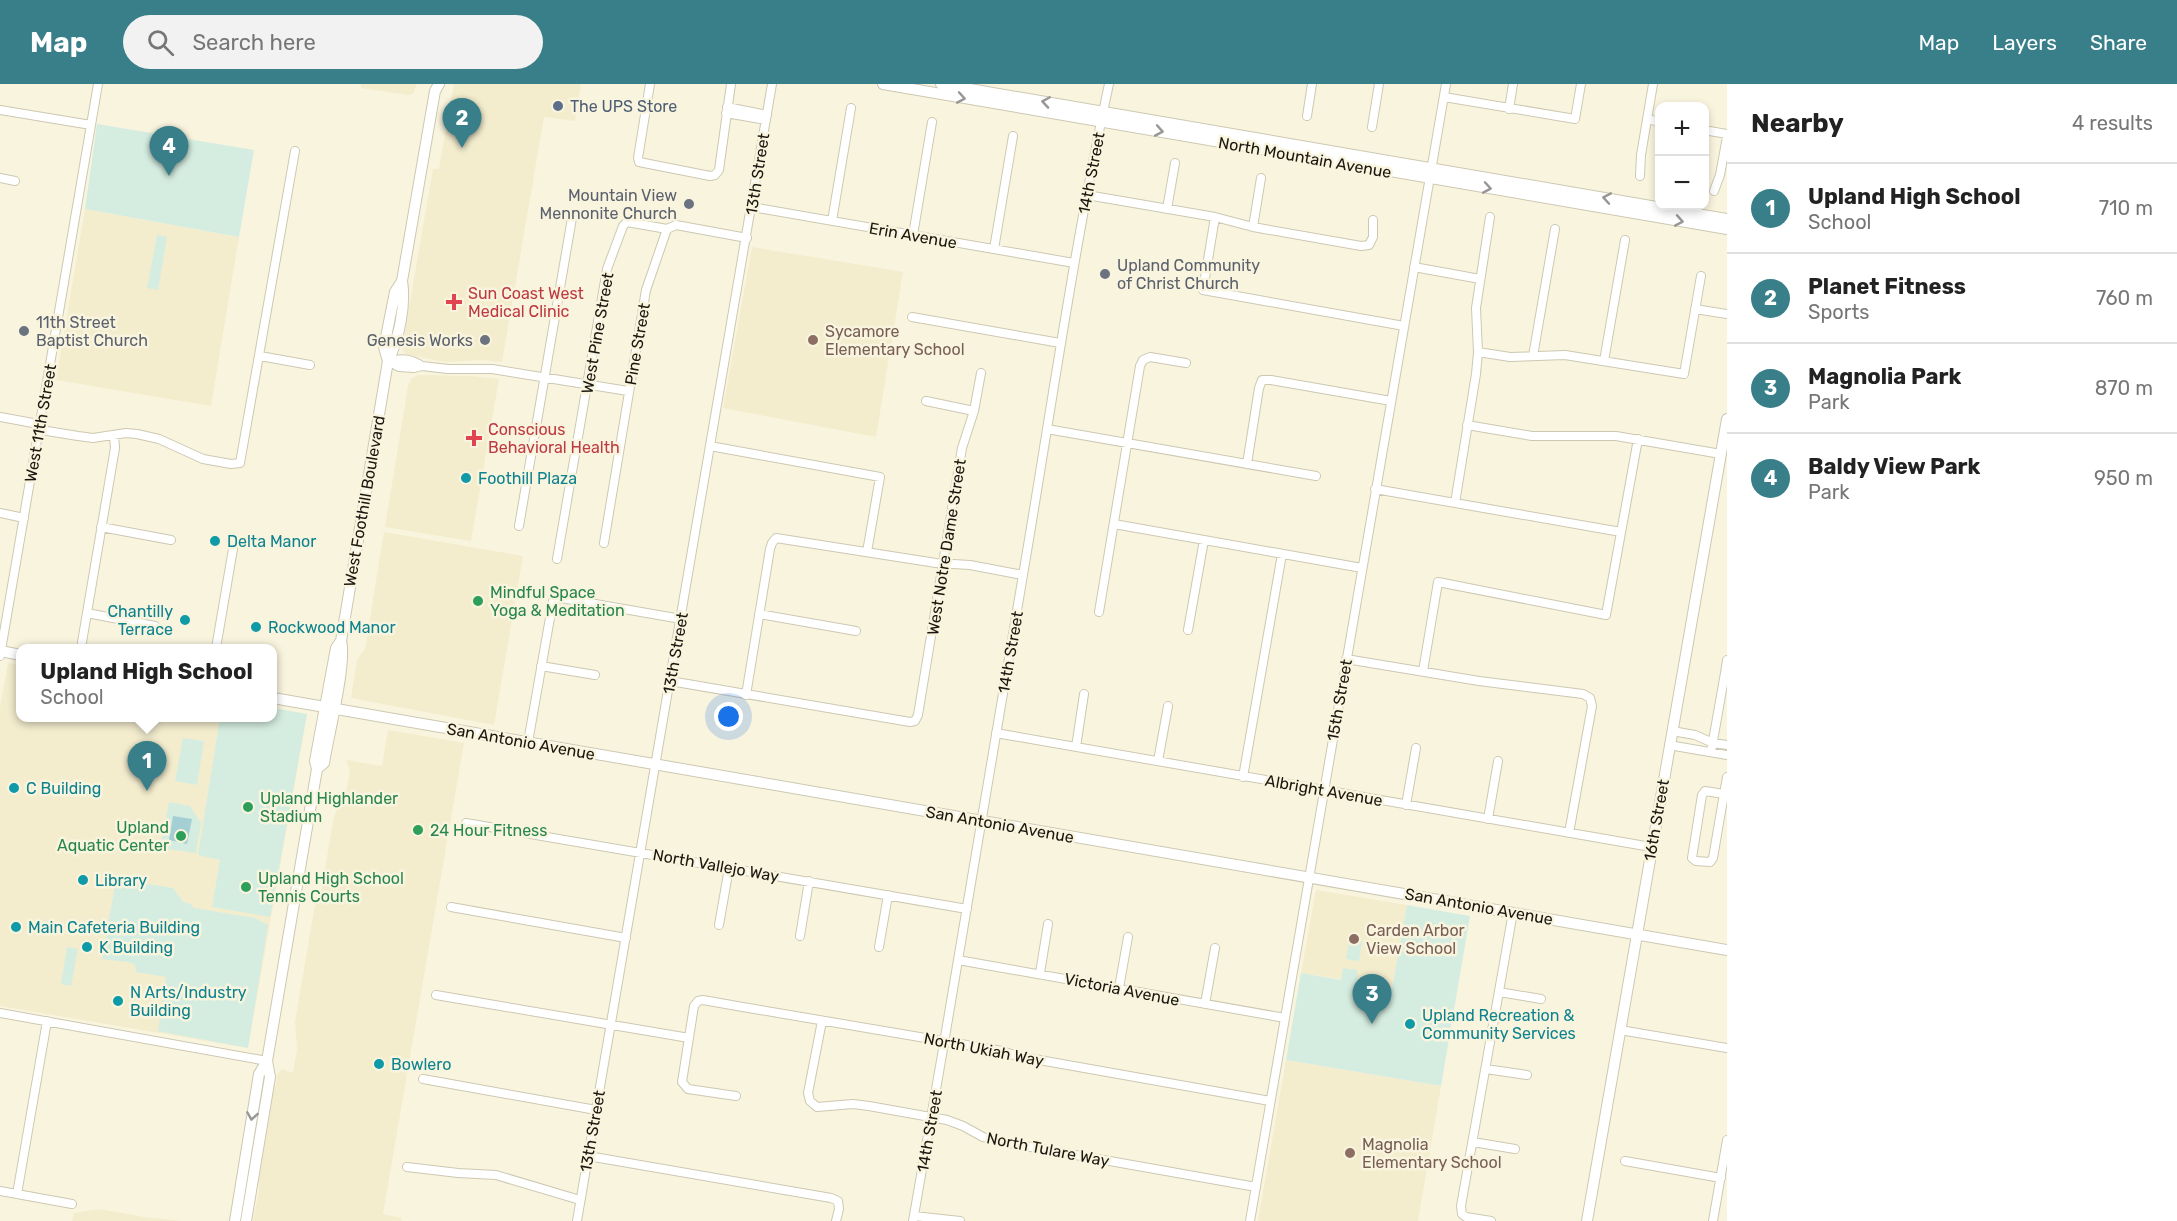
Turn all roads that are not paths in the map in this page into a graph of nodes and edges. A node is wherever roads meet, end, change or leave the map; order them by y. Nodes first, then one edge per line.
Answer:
1 (98, 84) edge
2 (650, 84) edge
3 (731, 84) edge
4 (772, 84) edge
5 (883, 84) edge
6 (941, 84) edge
7 (1109, 84) edge
8 (1312, 84) edge
9 (1379, 84) edge
10 (1446, 84) edge
11 (1513, 84) edge
12 (1581, 84) edge
13 (1653, 84) edge
14 (436, 86) edge
15 (1444, 97) junction
16 (851, 108) dead end
17 (1509, 109) junction
18 (0, 110) edge
19 (726, 110) junction
20 (1102, 116) junction
21 (1307, 116) dead end
22 (767, 117) junction
23 (1647, 120) junction
24 (1655, 121) edge
25 (932, 122) dead end
26 (91, 125) junction
27 (1372, 127) dead end
28 (1709, 131) edge
29 (1727, 135) edge
30 (1013, 136) dead end
31 (295, 151) dead end
32 (1175, 163) dead end
33 (1430, 173) junction
34 (1640, 176) dead end
35 (0, 178) edge
36 (1261, 178) dead end
37 (15, 181) dead end
38 (1714, 191) dead end
39 (1087, 195) junction
40 (752, 207) junction
41 (1167, 209) junction
42 (1215, 217) junction
43 (1490, 217) dead end
44 (572, 218) dead end
45 (1727, 219) edge
46 (1373, 220) dead end
47 (832, 221) junction
48 (1253, 227) junction
49 (667, 229) junction
50 (1555, 229) dead end
51 (1727, 229) edge
52 (913, 235) junction
53 (747, 238) junction
54 (1625, 240) dead end
55 (994, 249) junction
56 (1074, 263) junction
57 (1414, 267) junction
58 (1701, 276) dead end
59 (1480, 279) junction
60 (1695, 309) junction
61 (1727, 314) edge
62 (912, 317) dead end
63 (1404, 326) junction
64 (1060, 343) junction
65 (1478, 352) junction
66 (260, 356) junction
67 (1533, 356) junction
68 (388, 361) junction
69 (1604, 361) junction
70 (1186, 363) dead end
71 (310, 366) dead end
72 (981, 373) dead end
73 (545, 378) junction
74 (587, 384) junction
75 (628, 391) junction
76 (926, 401) dead end
77 (1391, 401) junction
78 (974, 411) junction
79 (0, 417) edge
80 (1727, 419) edge
81 (1467, 425) junction
82 (40, 426) junction
83 (1047, 429) junction
84 (114, 435) junction
85 (1638, 440) junction
86 (1128, 443) junction
87 (710, 446) junction
88 (1721, 454) junction
89 (1247, 464) junction
90 (1316, 476) dead end
91 (1375, 489) junction
92 (1455, 503) junction
93 (0, 513) edge
94 (24, 518) junction
95 (1114, 524) junction
96 (519, 526) dead end
97 (101, 527) junction
98 (1621, 532) junction
99 (171, 540) dead end
100 (1204, 540) junction
101 (604, 543) dead end
102 (233, 549) dead end
103 (867, 552) junction
104 (1282, 554) junction
105 (557, 559) dead end
106 (944, 563) junction
107 (1362, 568) junction
108 (1023, 575) junction
109 (1099, 612) dead end
110 (87, 613) junction
111 (759, 614) junction
112 (681, 619) junction
113 (155, 626) dead end
114 (1188, 630) dead end
115 (856, 631) dead end
116 (82, 644) edge
117 (217, 644) edge
118 (0, 653) edge
119 (16, 655) edge
120 (1346, 659) junction
121 (1727, 660) edge
122 (541, 666) junction
123 (1423, 671) junction
124 (1726, 673) edge
125 (595, 675) dead end
126 (670, 681) junction
127 (746, 694) junction
128 (1084, 694) dead end
129 (277, 699) edge
130 (1168, 706) dead end
131 (329, 708) junction
132 (1672, 731) junction
133 (996, 733) junction
134 (528, 742) junction
135 (1669, 745) junction
136 (1727, 746) edge
137 (1076, 747) junction
138 (1416, 748) dead end
139 (1712, 748) junction
140 (1727, 755) edge
141 (1158, 761) junction
142 (1498, 761) dead end
143 (656, 765) junction
144 (1243, 777) junction
145 (1727, 777) edge
146 (1324, 790) junction
147 (1724, 794) junction
148 (1406, 805) junction
149 (1488, 819) junction
150 (982, 821) junction
151 (466, 823) dead end
152 (1569, 833) junction
153 (1651, 847) junction
154 (640, 852) junction
155 (729, 868) junction
156 (1309, 877) junction
157 (809, 881) junction
158 (888, 895) junction
159 (451, 907) dead end
160 (967, 909) junction
161 (1513, 912) junction
162 (1048, 924) dead end
163 (719, 925) dead end
164 (1636, 934) junction
165 (800, 936) dead end
166 (1128, 937) dead end
167 (626, 938) junction
168 (879, 947) dead end
169 (1215, 948) dead end
170 (1727, 950) edge
171 (958, 960) junction
172 (1040, 973) junction
173 (1119, 988) junction
174 (1499, 992) junction
175 (436, 995) dead end
176 (1541, 999) dead end
177 (1205, 1004) junction
178 (0, 1013) edge
179 (1285, 1018) junction
180 (47, 1021) junction
181 (822, 1021) junction
182 (611, 1024) junction
183 (1620, 1030) junction
184 (689, 1038) junction
185 (944, 1041) junction
186 (1727, 1048) edge
187 (267, 1060) junction
188 (1486, 1069) junction
189 (1527, 1075) dead end
190 (423, 1079) dead end
191 (736, 1096) dead end
192 (1270, 1101) junction
193 (596, 1110) junction
194 (931, 1117) junction
195 (1727, 1140) edge
196 (1473, 1142) junction
197 (1515, 1149) dead end
198 (588, 1156) junction
199 (1625, 1161) dead end
200 (407, 1167) dead end
201 (1721, 1178) junction
202 (1256, 1187) junction
203 (0, 1191) edge
204 (17, 1194) junction
205 (580, 1200) junction
206 (72, 1204) dead end
207 (914, 1219) edge
208 (235, 1221) edge
209 (246, 1221) edge
210 (577, 1221) edge
211 (836, 1221) edge
212 (960, 1221) edge
213 (1250, 1221) edge
214 (1491, 1221) edge
215 (1587, 1221) edge
216 (1713, 1221) edge

1 - 26 street, West 11th Street
2 - 19 street
3 - 19 street
4 - 22 street, 13th Street
5 -> 20 main road, North Mountain Avenue
20 -> 6 main road, North Mountain Avenue
7 - 20 street, 14th Street
8 - 21 street
9 - 27 street
10 - 15 street, 15th Street
11 - 17 street
12 - 17 street
13 - 23 street
14 - 68 main road, West Foothill Boulevard
15 - 17 street
15 - 33 street, 15th Street
16 - 47 street
18 - 26 street
19 - 22 street
20 - 33 main road, North Mountain Avenue
20 - 39 street, 14th Street
22 - 40 street, 13th Street
23 - 24 street
23 - 34 street
25 - 52 street
26 - 82 street, West 11th Street
28 - 29 street
29 - 38 street
30 - 55 street
31 - 66 street
32 - 41 street
45 -> 33 main road, North Mountain Avenue
33 -> 51 main road, North Mountain Avenue
33 - 57 street, 15th Street
35 - 37 street
36 - 48 street
39 - 41 street
39 - 56 street, 14th Street
40 - 47 street, Erin Avenue
40 - 53 street, 13th Street
41 - 42 street
42 - 48 street
42 - 63 street
43 - 59 street
44 - 73 street
46 - 48 street
47 - 52 street, Erin Avenue
49 - 53 street
49 - 74 street, West Pine Street
49 - 75 street, Pine Street
50 - 67 street
52 - 55 street, Erin Avenue
53 - 87 street, 13th Street
54 - 69 street
55 - 56 street, Erin Avenue
56 - 64 street, 14th Street
57 - 59 street
57 - 63 street, 15th Street
58 - 60 street
59 - 65 street
60 - 61 street
60 - 69 street
62 - 64 street
63 - 77 street, 15th Street
64 - 83 street, 14th Street
65 - 67 street
65 - 81 street
66 - 71 street
66 - 84 street
67 - 69 street
68 - 73 street
68 - 131 main road, West Foothill Boulevard
70 - 86 street
72 - 78 street, West Notre Dame Street
73 - 74 street
73 - 96 street
74 - 75 street
74 - 105 street, West Pine Street
75 - 101 street, Pine Street
76 - 78 street
77 - 89 street
77 - 91 street, 15th Street
78 - 106 street, West Notre Dame Street
79 - 82 street
80 - 88 main road, 16th Street
81 - 85 street
81 - 92 street
82 - 84 street
82 - 94 street, West 11th Street
83 - 86 street
83 - 108 street, 14th Street
84 - 97 street
85 - 88 street
85 - 98 street
86 - 89 street
86 - 95 street
87 - 103 street
87 - 112 street, 13th Street
88 - 132 main road, 16th Street
89 - 90 street
91 - 92 street
91 - 107 street, 15th Street
92 - 98 street
93 - 94 street
94 - 118 street, West 11th Street
95 - 100 street
95 - 109 street
97 - 99 street
97 - 110 street
98 - 123 street
100 - 104 street
100 - 114 street
102 - 117 street
103 - 106 street
103 - 111 street
104 - 107 street
104 - 144 street
106 - 108 street
106 - 127 street, West Notre Dame Street
107 - 120 street, 15th Street
108 - 133 street, 14th Street
110 - 113 street
110 - 116 street
111 - 115 street
111 - 127 street
112 - 122 street
112 - 126 street, 13th Street
118 - 119 main road
120 - 123 street
120 - 146 street, 15th Street
121 - 124 street
122 - 125 street
122 - 134 street
123 - 152 street
124 - 139 street
126 - 127 street
126 - 143 street, 13th Street
128 - 137 street
129 - 131 main road, San Antonio Avenue
130 - 141 street
131 - 134 main road, San Antonio Avenue
131 - 187 main road, West Foothill Boulevard
132 - 135 main road, 16th Street
132 - 139 street
133 - 137 street, Albright Avenue
133 - 150 street, 14th Street
134 - 143 main road, San Antonio Avenue
135 - 139 street
135 - 153 main road, 16th Street
136 - 139 street
137 - 141 street, Albright Avenue
138 - 148 street
139 - 140 street
141 - 144 street, Albright Avenue
142 - 149 street
143 - 150 main road, San Antonio Avenue
143 - 154 street, 13th Street
144 - 146 street, Albright Avenue
145 - 147 street
146 - 148 street, Albright Avenue
146 - 156 street, 15th Street
147 - 147 street
148 - 149 street, Albright Avenue
149 - 152 street, Albright Avenue
150 - 156 main road, San Antonio Avenue
150 - 160 street, 14th Street
151 - 154 street, North Vallejo Way
152 - 153 street, Albright Avenue
153 - 164 main road, 16th Street
154 - 155 street, North Vallejo Way
154 - 167 street, 13th Street
155 - 157 street, North Vallejo Way
155 - 163 street
156 - 161 main road, San Antonio Avenue
156 - 179 street, 15th Street
157 - 158 street, North Vallejo Way
157 - 165 street
158 - 160 street, North Vallejo Way
158 - 168 street
159 - 167 street
160 - 171 street, 14th Street
161 - 164 main road, San Antonio Avenue
161 - 174 street
162 - 172 street
164 - 170 main road, San Antonio Avenue
164 - 183 main road, 16th Street
166 - 173 street
167 - 182 street, 13th Street
169 - 177 street
171 - 172 street, Victoria Avenue
171 - 185 street, 14th Street
172 - 173 street, Victoria Avenue
173 - 177 street, Victoria Avenue
174 - 176 street
174 - 188 street
175 - 182 street
177 - 179 street, Victoria Avenue
178 - 180 street
179 - 192 street, 15th Street
180 - 187 street
180 - 204 street
181 - 184 street, North Ukiah Way
181 - 185 street, North Ukiah Way
181 - 194 street, North Tulare Way
182 - 184 street
182 - 193 street, 13th Street
183 - 186 street
183 - 215 main road, 16th Street
184 - 191 street
185 - 192 street, North Ukiah Way
185 - 194 street, 14th Street
187 -> 208 main road, West Foothill Boulevard
187 - 209 main road, West Foothill Boulevard
188 - 189 street
188 - 196 street
190 - 193 street
192 - 202 street, 15th Street
193 - 198 street, 13th Street
194 - 202 street, North Tulare Way
194 - 207 street, 14th Street
195 - 201 street
196 - 197 street
196 - 214 street
198 - 205 street, 13th Street
198 - 211 street
199 - 201 street
200 - 205 street
201 - 216 street
202 - 213 street, 15th Street
203 - 204 street
204 - 206 street
205 - 210 street, 13th Street
207 - 212 street

